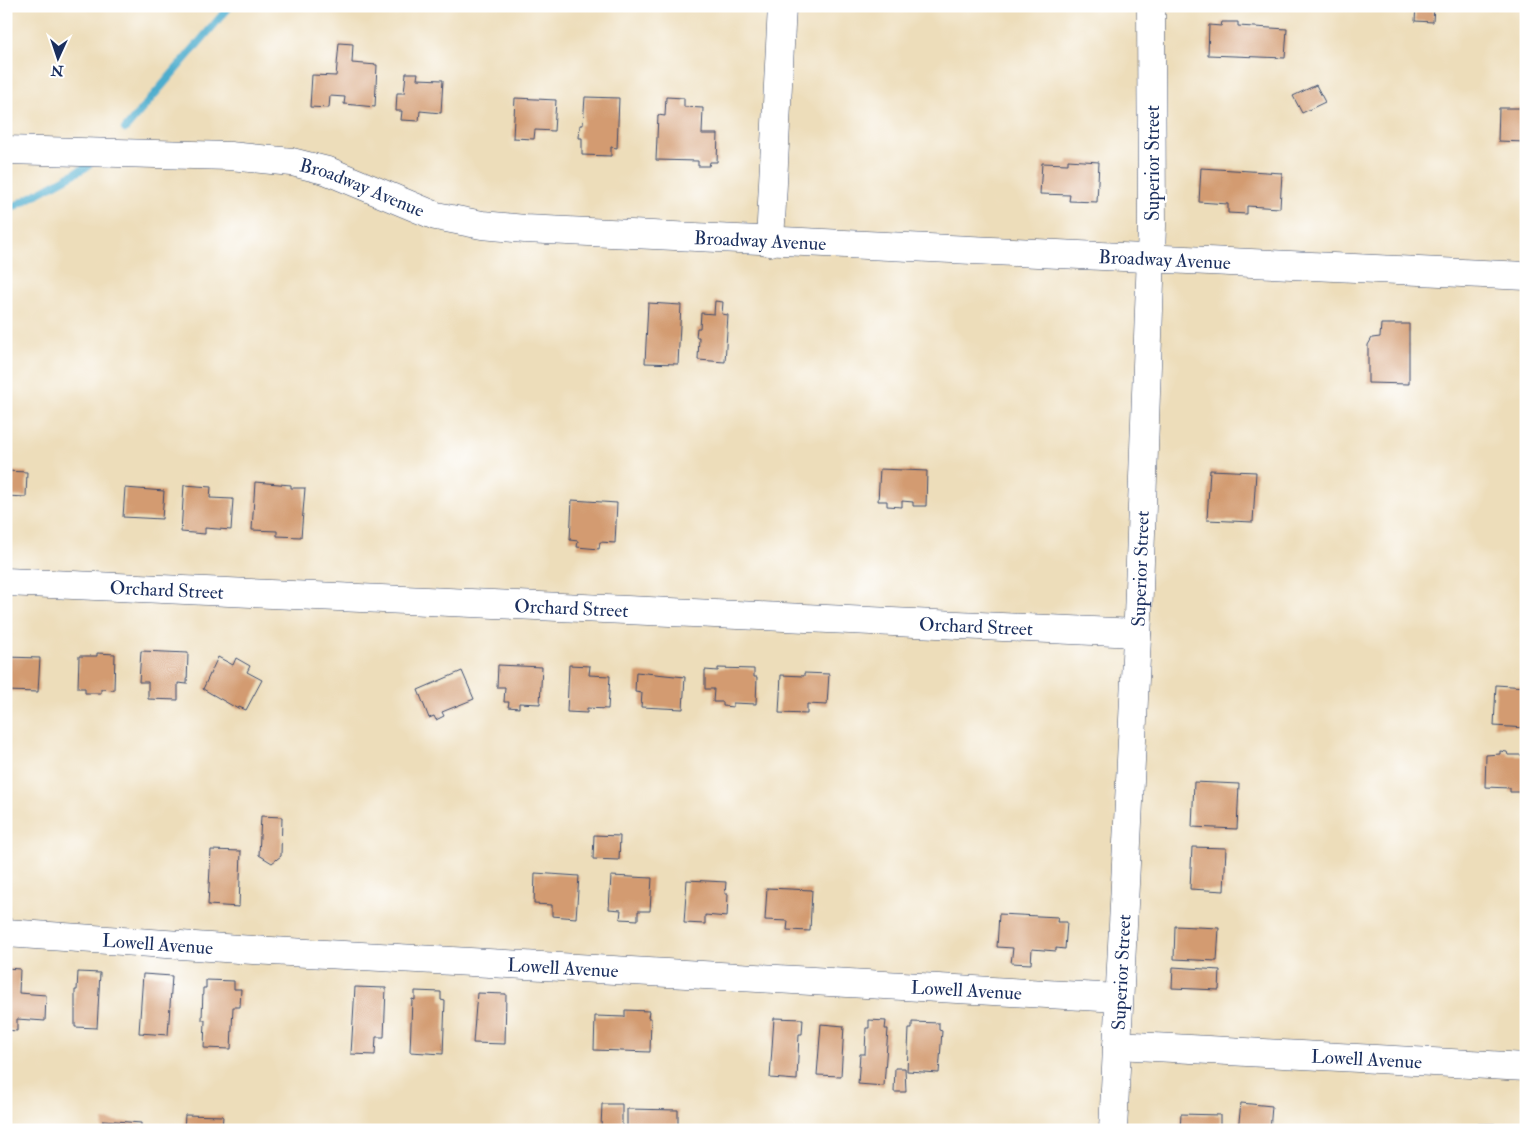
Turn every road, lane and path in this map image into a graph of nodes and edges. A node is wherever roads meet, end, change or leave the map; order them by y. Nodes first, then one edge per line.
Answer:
1 (782, 6) edge
2 (1151, 6) edge
3 (6, 150) edge
4 (770, 242) junction
5 (1151, 260) junction
6 (1526, 276) edge
7 (6, 582) edge
8 (1137, 633) junction
9 (6, 933) edge
10 (1119, 998) junction
11 (1117, 1045) junction
12 (1526, 1067) edge
13 (1113, 1130) edge

1 - 4 street
2 - 5 street, Superior Street
3 - 4 street, Broadway Avenue
4 - 5 street, Broadway Avenue
5 - 6 street, Broadway Avenue
5 - 8 street, Superior Street
7 - 8 street, Orchard Street
8 - 10 street, Superior Street
9 - 10 street, Lowell Avenue
10 - 11 street, Superior Street
11 - 12 street, Lowell Avenue
11 - 13 street, Superior Street

